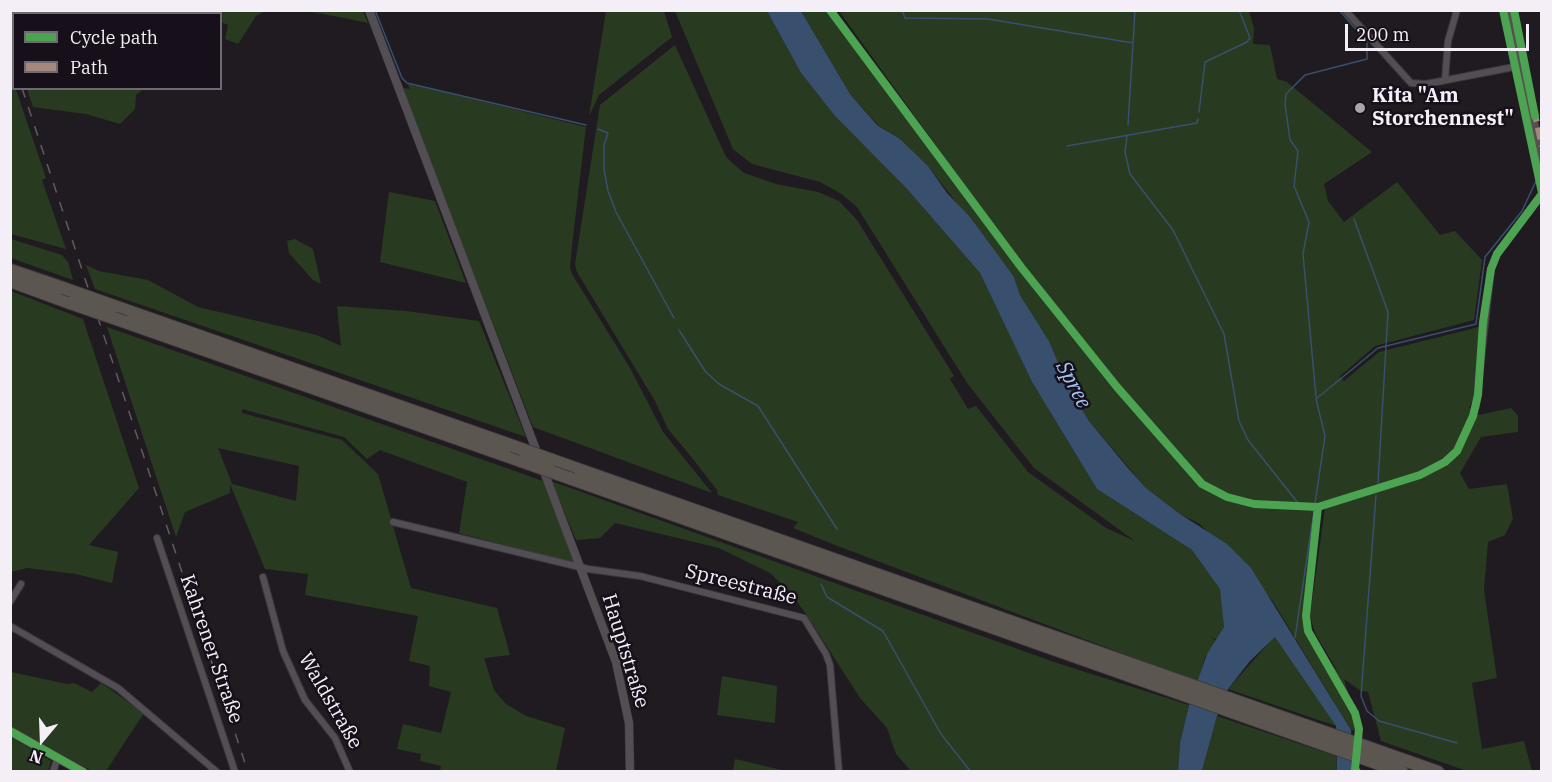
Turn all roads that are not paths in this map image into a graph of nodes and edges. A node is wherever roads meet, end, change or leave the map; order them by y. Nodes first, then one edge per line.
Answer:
1 (369, 10) edge
2 (1345, 10) edge
3 (1457, 10) edge
4 (1509, 10) edge
5 (1519, 66) junction
6 (1445, 81) junction
7 (1542, 168) edge
8 (1542, 194) edge
9 (10, 270) edge
10 (10, 281) edge
11 (1476, 406) dead end
12 (393, 522) dead end
13 (157, 538) dead end
14 (582, 567) junction
15 (263, 578) dead end
16 (21, 584) dead end
17 (10, 602) edge
18 (10, 626) edge
19 (1180, 687) junction
20 (10, 730) edge
21 (58, 758) junction
22 (53, 771) edge
23 (83, 771) edge
24 (217, 771) edge
25 (235, 771) edge
26 (350, 771) edge
27 (630, 771) edge
28 (839, 771) edge
29 (1402, 771) edge
30 (1438, 771) edge

1 - 14 street, Hauptstraße
2 - 6 street
3 - 6 street
4 - 5 main road
5 - 6 street
5 - 7 main road
8 - 11 street
9 - 19 highway, bridge
10 - 19 highway, bridge
12 - 14 street, Spreestraße
13 - 25 street, Kahrener Straße
14 - 27 street, Hauptstraße
14 - 28 street, Spreestraße
15 - 26 street, Waldstraße
16 - 17 street
18 - 24 street
19 - 29 highway
19 - 30 highway
20 - 21 main road
21 - 22 street
21 - 23 main road

